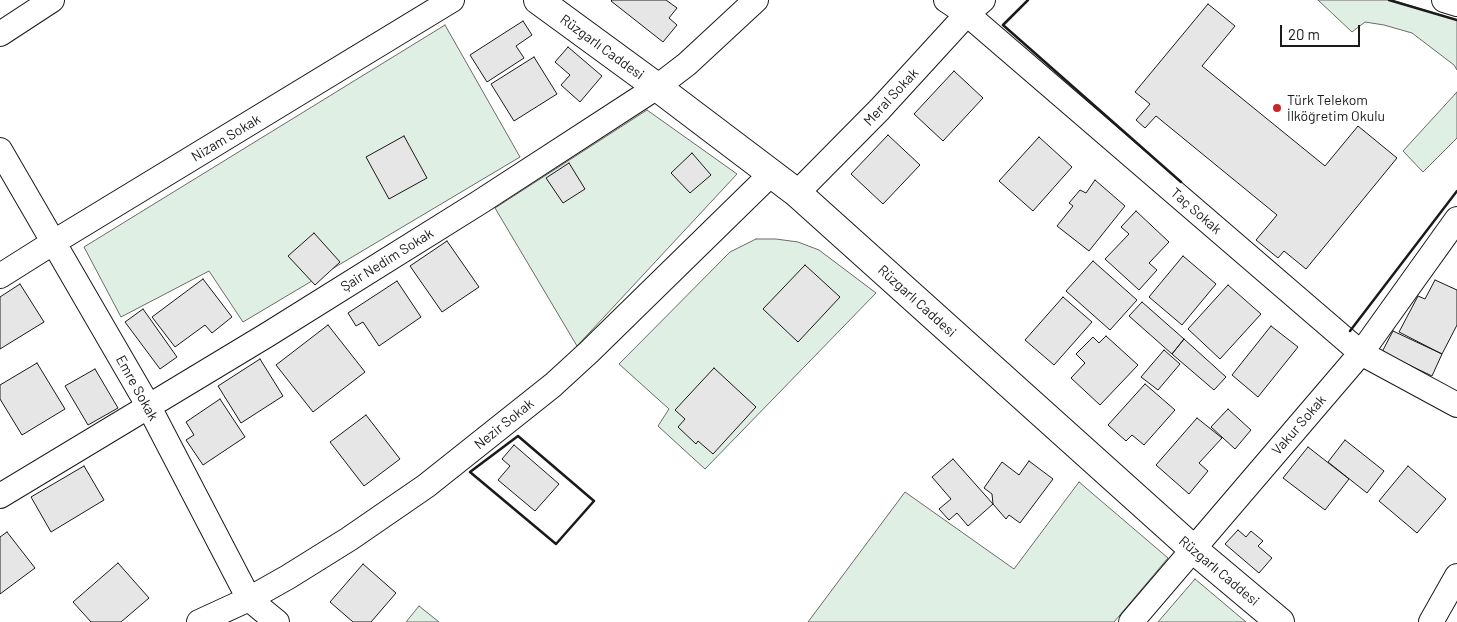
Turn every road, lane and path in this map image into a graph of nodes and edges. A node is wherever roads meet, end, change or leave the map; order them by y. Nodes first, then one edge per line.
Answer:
1 (52, 0) edge
2 (452, 0) edge
3 (538, 0) edge
4 (756, 0) edge
5 (946, 0) edge
6 (1444, 0) edge
7 (1457, 4) edge
8 (975, 7) edge
9 (0, 34) edge
10 (658, 87) junction
11 (0, 150) edge
12 (770, 174) junction
13 (797, 193) junction
14 (1457, 219) edge
15 (54, 242) junction
16 (0, 276) edge
17 (1361, 352) junction
18 (1457, 405) edge
19 (149, 407) junction
20 (0, 496) edge
21 (1193, 549) junction
22 (1457, 576) edge
23 (249, 599) junction
24 (199, 622) edge
25 (277, 622) edge
26 (1131, 622) edge
27 (1280, 622) edge
28 (1431, 622) edge

1 - 9 street
2 - 15 street, Nizam Sokak
3 - 10 street, Rüzgarlı Caddesi
4 - 10 street, Şair Nedim Sokak
5 - 8 street, Taç Sokak
6 - 7 street
8 - 13 street, Meral Sokak
8 - 17 street, Taç Sokak
10 - 12 street, Rüzgarlı Caddesi
10 - 19 street, Şair Nedim Sokak
11 - 15 street, Emre Sokak
12 - 13 street, Rüzgarlı Caddesi
12 - 23 street, Nezir Sokak
13 - 21 street, Rüzgarlı Caddesi
14 - 17 street, Vakur Sokak
15 - 16 street, Nizam Sokak
15 - 19 street, Emre Sokak
17 - 18 street, Taç Sokak
17 - 21 street, Vakur Sokak
19 - 20 street, Şair Nedim Sokak
19 - 23 street, Emre Sokak
21 - 26 street, Vakur Sokak
21 - 27 street, Rüzgarlı Caddesi
22 - 28 street
23 - 24 street, Nezir Sokak
23 - 25 street, Emre Sokak

